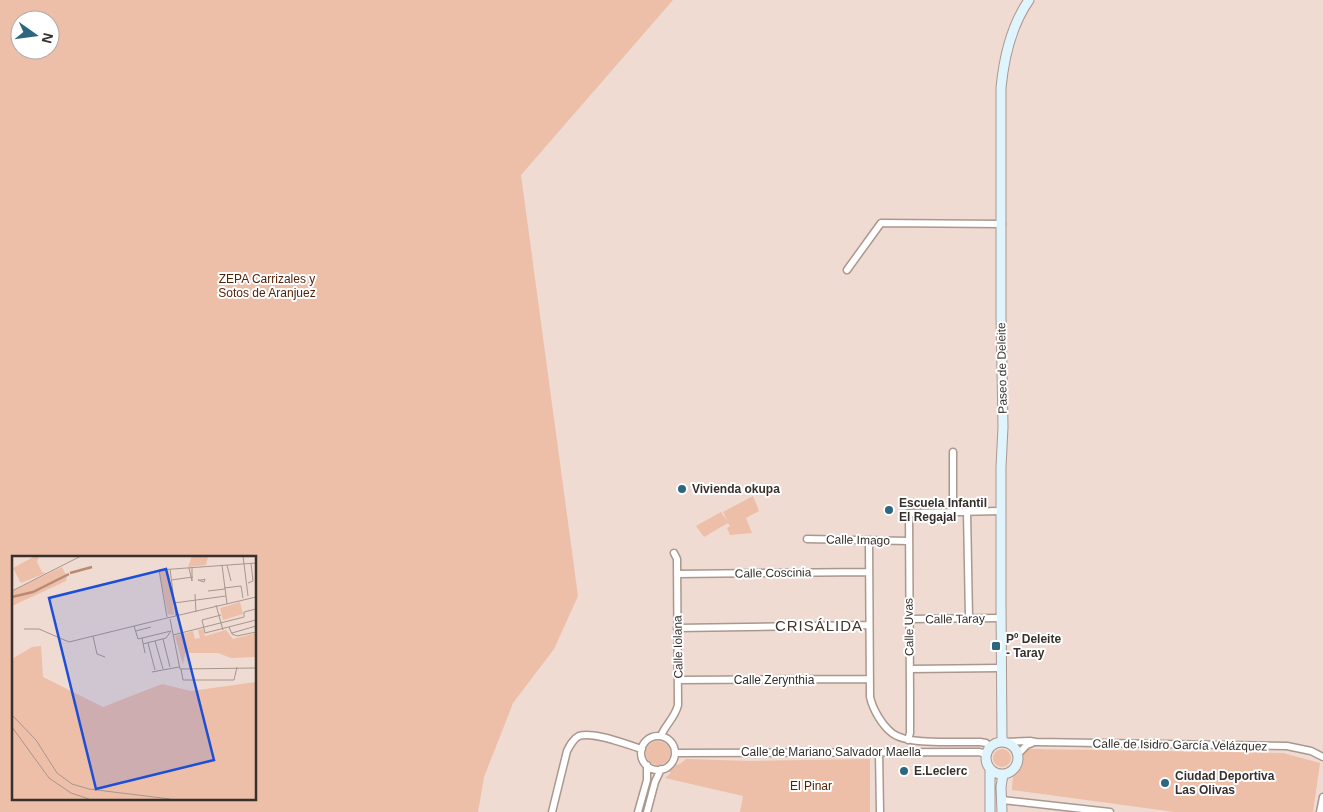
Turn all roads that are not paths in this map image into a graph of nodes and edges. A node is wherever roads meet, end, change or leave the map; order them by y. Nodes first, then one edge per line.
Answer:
1 (1029, 0) edge
2 (1002, 224) junction
3 (847, 270) dead end
4 (953, 452) dead end
5 (1001, 511) junction
6 (953, 512) junction
7 (967, 512) junction
8 (807, 540) dead end
9 (869, 541) junction
10 (909, 541) junction
11 (674, 553) dead end
12 (869, 572) junction
13 (677, 574) junction
14 (969, 618) junction
15 (1001, 618) junction
16 (909, 619) junction
17 (869, 625) junction
18 (677, 628) junction
19 (1001, 668) junction
20 (910, 669) junction
21 (870, 679) junction
22 (678, 680) junction
23 (661, 736) junction
24 (908, 740) junction
25 (1004, 742) junction
26 (1036, 742) junction
27 (642, 749) junction
28 (988, 751) junction
29 (879, 752) junction
30 (675, 753) junction
31 (1018, 754) junction
32 (1323, 757) edge
33 (647, 766) junction
34 (661, 769) junction
35 (990, 770) junction
36 (1003, 774) junction
37 (1323, 798) edge
38 (1002, 800) junction
39 (1088, 811) edge
40 (552, 812) edge
41 (638, 812) edge
42 (647, 812) edge
43 (880, 812) edge
44 (990, 812) edge
45 (1002, 812) edge
46 (1110, 812) edge
47 (1320, 812) edge

1 - 2 main road, Paseo de Deleite
2 - 3 street
2 - 5 main road, Paseo de Deleite
4 - 6 street
5 - 7 street
5 - 15 main road, Paseo de Deleite
6 - 7 street
6 - 10 street, Calle Uvas
7 - 14 street
8 - 9 street, Calle Imago
9 - 10 street, Calle Imago
9 - 12 street
10 - 16 street, Calle Uvas
11 - 13 street, Calle Iolana
12 - 13 street, Calle Coscinia
12 - 17 street
13 - 18 street, Calle Iolana
14 - 15 street, Calle Taray
14 - 16 street, Calle Taray
15 - 19 main road, Paseo de Deleite
16 - 20 street, Calle Uvas
17 - 18 street
17 - 21 street
18 - 22 street, Calle Iolana
19 - 20 street
19 - 25 main road, Paseo de Deleite
20 - 24 street, Calle Uvas
21 - 22 street, Calle Zerynthia
21 - 24 street
22 - 23 street, Calle Iolana
23 - 27 street
23 - 30 street
24 - 28 street
25 - 26 street, Calle de Isidro García Velázquez
25 - 28 main road
25 - 31 main road
26 - 31 street
26 - 32 street, Calle de Isidro García Velázquez
27 - 33 street
27 - 40 street
28 - 29 street, Calle de Mariano Salvador Maella
28 - 35 main road
29 - 30 street, Calle de Mariano Salvador Maella
29 - 43 street
30 - 34 street
31 - 36 main road
33 - 34 street
33 - 41 street
34 - 42 street
35 - 36 main road
35 - 44 main road
36 - 38 main road
37 - 47 street
38 - 39 street
38 - 45 main road
39 - 46 street

